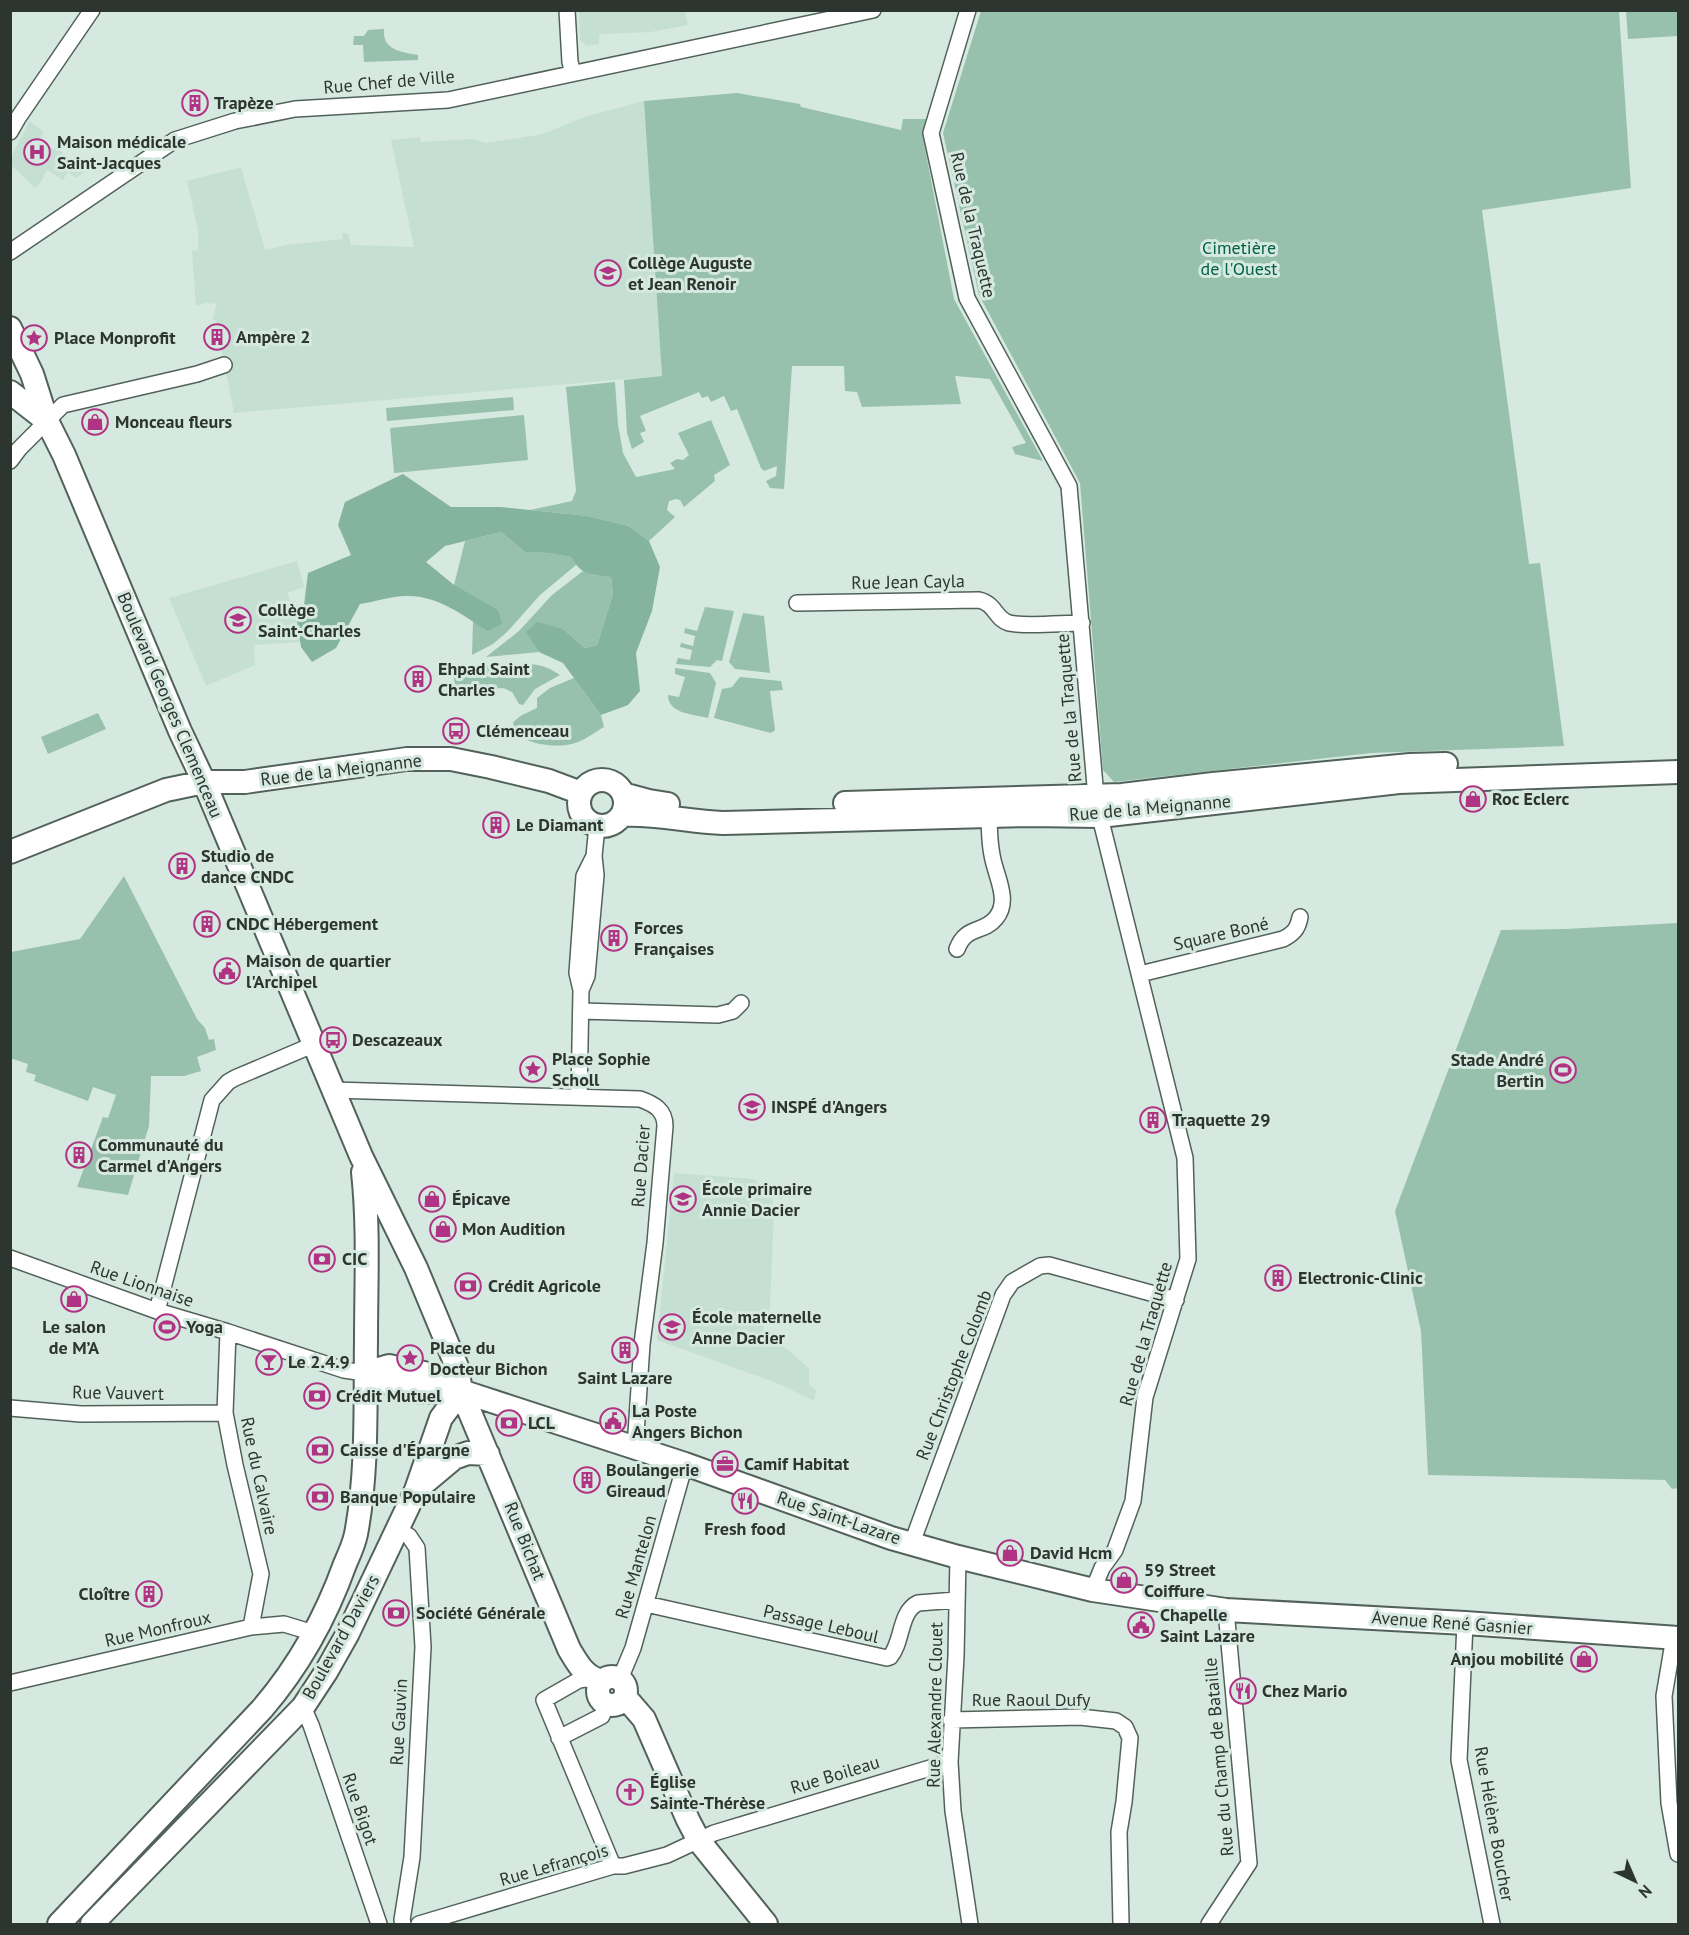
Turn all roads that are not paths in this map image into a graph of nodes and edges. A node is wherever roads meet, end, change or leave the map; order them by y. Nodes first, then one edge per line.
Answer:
1 (92, 10) edge
2 (567, 10) edge
3 (873, 10) edge
4 (968, 10) edge
5 (573, 73) junction
6 (10, 132) edge
7 (10, 252) edge
8 (10, 328) edge
9 (224, 365) dead end
10 (10, 392) edge
11 (47, 421) junction
12 (10, 461) edge
13 (797, 603) dead end
14 (1082, 623) junction
15 (1678, 759) edge
16 (1678, 772) edge
17 (204, 782) junction
18 (581, 793) junction
19 (622, 804) junction
20 (1099, 806) junction
21 (989, 807) junction
22 (597, 826) junction
23 (10, 852) edge
24 (1300, 918) dead end
25 (957, 949) dead end
26 (1140, 974) junction
27 (741, 1003) dead end
28 (581, 1011) junction
29 (315, 1044) junction
30 (333, 1090) junction
31 (579, 1097) junction
32 (361, 1156) junction
33 (10, 1258) edge
34 (1176, 1300) junction
35 (157, 1311) junction
36 (228, 1332) junction
37 (365, 1373) junction
38 (461, 1391) junction
39 (10, 1408) edge
40 (225, 1413) junction
41 (634, 1448) junction
42 (488, 1454) junction
43 (685, 1464) junction
44 (416, 1490) junction
45 (397, 1530) junction
46 (912, 1543) junction
47 (958, 1557) junction
48 (1093, 1590) junction
49 (956, 1600) junction
50 (646, 1604) junction
51 (1226, 1610) junction
52 (1465, 1623) junction
53 (251, 1627) junction
54 (314, 1633) junction
55 (1676, 1638) edge
56 (1673, 1681) edge
57 (10, 1683) edge
58 (609, 1688) junction
59 (303, 1707) junction
60 (951, 1720) junction
61 (559, 1738) junction
62 (950, 1762) junction
63 (699, 1841) junction
64 (1678, 1854) edge
65 (613, 1866) junction
66 (94, 1888) junction
67 (59, 1924) edge
68 (74, 1924) edge
69 (92, 1924) edge
70 (379, 1924) edge
71 (403, 1924) edge
72 (419, 1924) edge
73 (766, 1924) edge
74 (970, 1924) edge
75 (1121, 1924) edge
76 (1209, 1924) edge
77 (1492, 1924) edge

1 - 6 street
2 - 5 street
3 - 5 street, Rue Chef de Ville
4 - 14 street, Rue de la Traquette
5 - 7 street, Rue Chef de Ville
8 - 11 main road
9 - 11 street
10 - 11 main road
11 - 12 street
11 - 17 main road, Boulevard Georges Clemenceau
13 - 14 street, Rue Jean Cayla
14 - 20 street, Rue de la Traquette
15 - 20 main road, Rue de la Meignanne
16 - 20 main road, Rue de la Meignanne
17 - 18 main road, Rue de la Meignanne
17 - 23 main road, Rue de la Meignanne
17 - 29 main road, Boulevard Georges Clemenceau
18 - 19 main road
18 - 22 main road
19 - 21 main road, Rue de la Meignanne
19 - 22 main road
20 - 21 main road, Rue de la Meignanne
20 - 26 street, Rue de la Traquette
21 - 25 street
22 - 28 street
24 - 26 street, Square Boné
26 - 34 street, Rue de la Traquette
27 - 28 street
28 - 31 street
29 - 30 main road, Boulevard Georges Clemenceau
29 - 35 street
30 - 31 street, Rue Dacier
30 - 32 main road, Boulevard Georges Clemenceau
31 - 41 street, Rue Dacier
32 - 37 main road, Boulevard Georges Clemenceau
32 - 38 main road, Boulevard Georges Clemenceau
33 - 35 street, Rue Lionnaise
34 - 46 street, Rue Christophe Colomb
34 - 48 street, Rue de la Traquette
35 - 36 street, Rue Lionnaise
36 - 37 street, Rue Lionnaise
36 - 40 street, Rue du Calvaire
37 - 38 main road, Rue Saint-Lazare
37 - 54 main road, Boulevard Daviers
38 - 41 main road, Rue Saint-Lazare
38 - 42 main road, Rue Bichat
38 - 44 main road, Boulevard Daviers
39 - 40 street, Rue Vauvert
40 - 53 street, Rue du Calvaire
41 - 43 main road, Rue Saint-Lazare
42 - 44 main road
42 - 58 main road, Rue Bichat
43 - 46 main road, Rue Saint-Lazare
43 - 50 street, Rue Mantelon
44 - 45 main road, Boulevard Daviers
45 - 59 main road, Boulevard Daviers
45 - 71 street, Rue Gauvin
46 - 47 main road, Rue Saint-Lazare
47 - 48 main road, Rue Saint-Lazare
47 - 49 street, Rue Alexandre Clouet
48 - 51 main road, Rue Saint-Lazare
49 - 50 street, Passage Leboul
49 - 60 street, Rue Alexandre Clouet
50 - 58 street, Rue Mantelon
51 - 52 main road, Avenue René Gasnier
51 - 76 street, Rue du Champ de Bataille
52 - 55 main road, Avenue René Gasnier
52 - 77 street, Rue Hélène Boucher
53 - 54 street, Rue Monfroux
53 - 57 street, Rue Monfroux
54 - 66 main road, Boulevard Daviers
55 - 56 street
56 - 64 street
58 - 61 street
58 - 61 street
58 - 63 main road, Rue Bichat
59 - 69 main road, Boulevard Daviers
59 - 70 street, Rue Bigot
60 - 62 street, Rue Alexandre Clouet
60 - 75 street, Rue Raoul Dufy
61 - 65 street
62 - 63 street, Rue Boileau
62 - 74 street, Rue Alexandre Clouet
63 - 65 street, Rue Lefrançois
63 - 73 main road, Rue Bichat
65 - 72 street, Rue Lefrançois
66 - 67 main road, Boulevard Daviers
66 - 68 street, Boulevard Daviers

